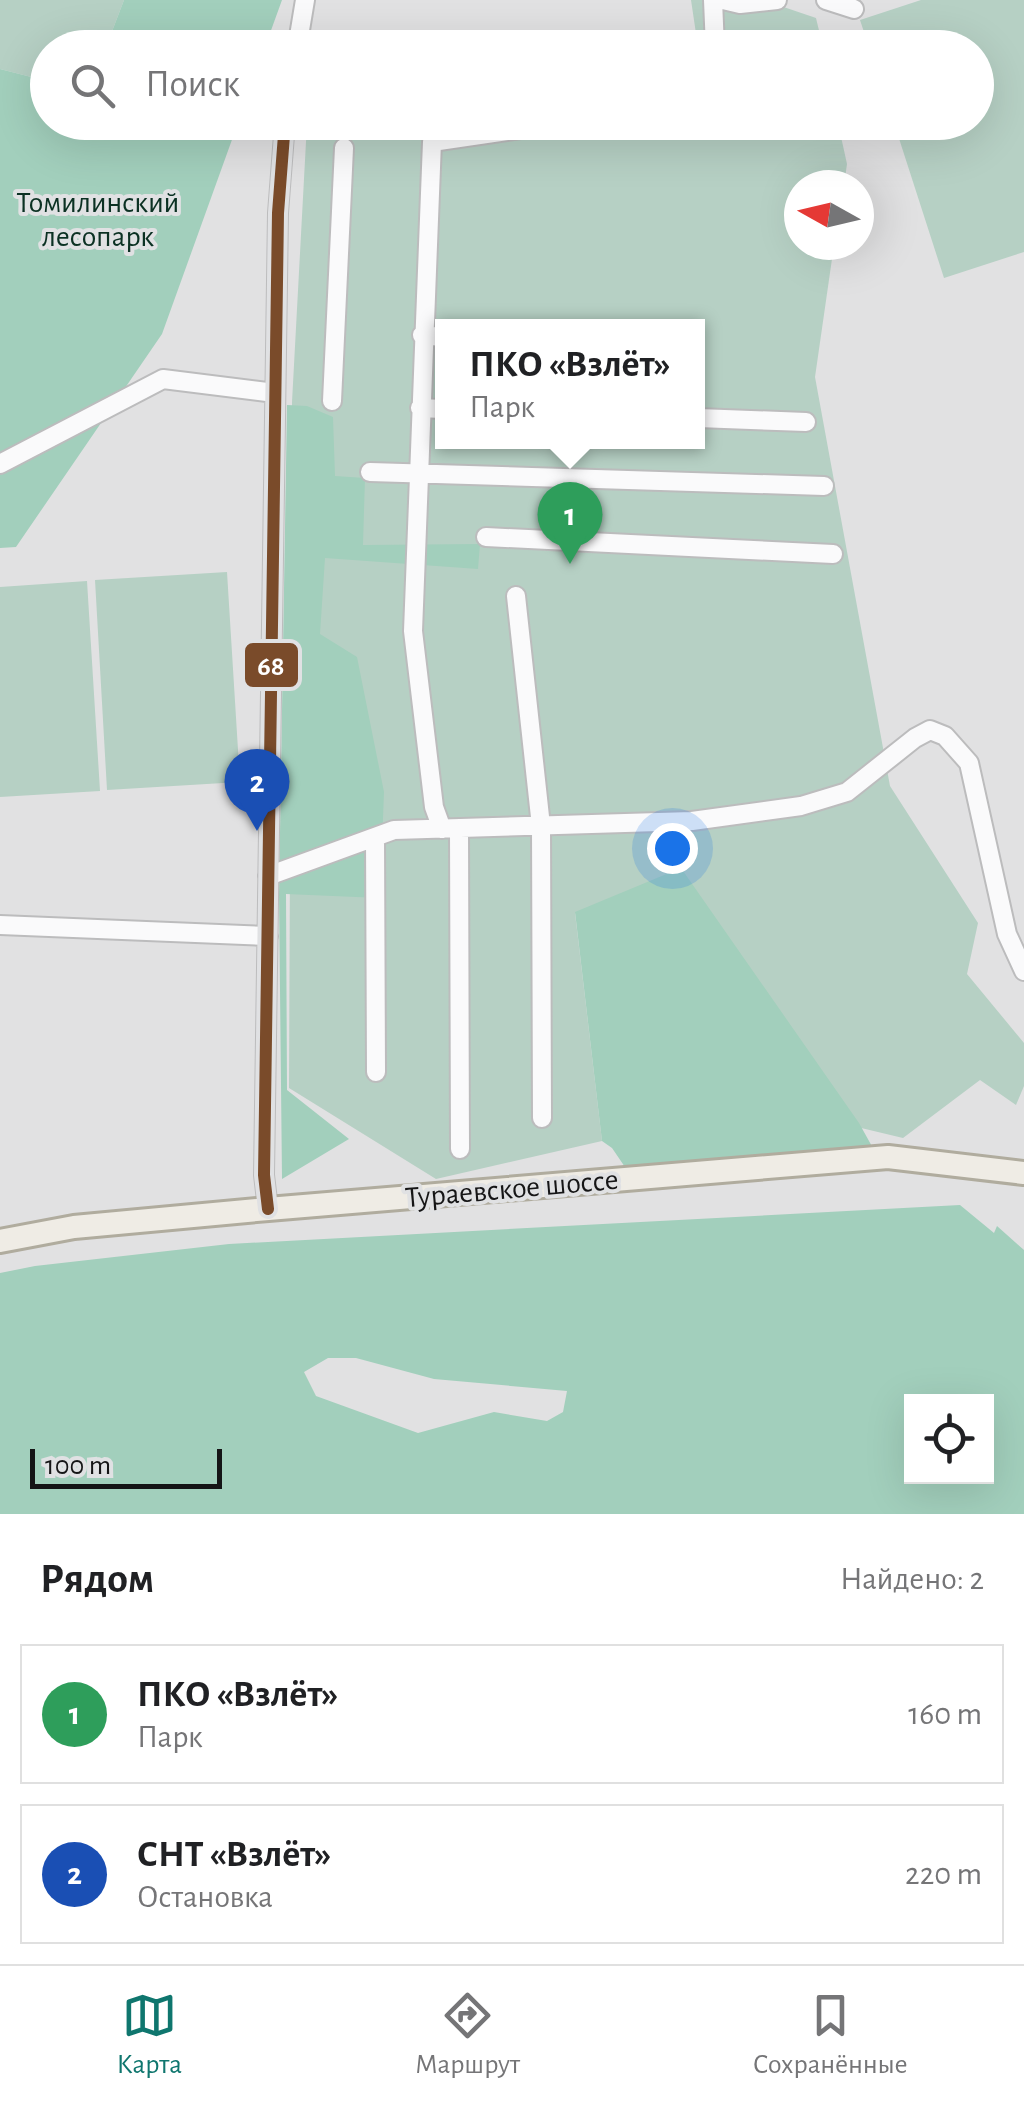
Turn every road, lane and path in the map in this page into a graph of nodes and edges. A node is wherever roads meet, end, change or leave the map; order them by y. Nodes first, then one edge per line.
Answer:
1 (305, 0) edge
2 (713, 0) edge
3 (724, 0) edge
4 (778, 0) edge
5 (826, 0) edge
6 (854, 9) dead end
7 (300, 30) edge
8 (714, 30) edge
9 (284, 140) edge
10 (446, 140) edge
11 (344, 148) dead end
12 (422, 335) junction
13 (435, 336) edge
14 (275, 393) junction
15 (332, 401) dead end
16 (420, 408) junction
17 (435, 409) edge
18 (705, 418) edge
19 (806, 422) dead end
20 (0, 464) edge
21 (370, 472) dead end
22 (417, 472) junction
23 (824, 486) dead end
24 (486, 538) dead end
25 (833, 554) dead end
26 (516, 596) dead end
27 (542, 826) junction
28 (450, 829) junction
29 (375, 838) junction
30 (268, 876) junction
31 (0, 925) edge
32 (268, 936) junction
33 (1024, 971) edge
34 (376, 1072) dead end
35 (542, 1118) dead end
36 (460, 1150) dead end
37 (1024, 1173) edge
38 (268, 1208) junction
39 (0, 1241) edge

1 - 7 street
2 - 8 street
3 - 4 street
5 - 6 street
9 - 14 street
10 - 12 street
11 - 15 street
12 - 13 street
12 - 16 street
14 - 20 street
14 - 30 street
16 - 17 street
16 - 22 street
18 - 19 street
21 - 22 street
22 - 23 street
22 - 28 street
24 - 25 street
26 - 27 street
27 - 28 street
27 - 33 street
27 - 35 street
28 - 29 street
28 - 36 street
29 - 30 street
29 - 34 street
30 - 32 street
31 - 32 street
32 - 38 street
37 - 38 main road, Тураевское шоссе
38 - 39 main road, Тураевское шоссе

